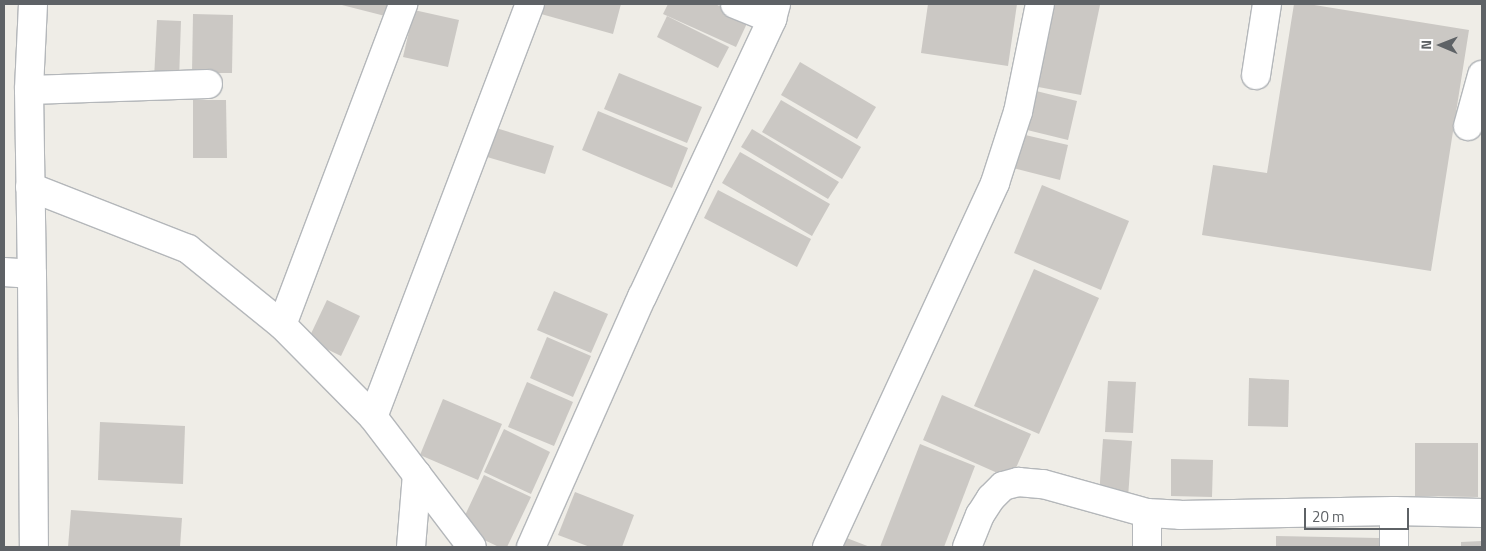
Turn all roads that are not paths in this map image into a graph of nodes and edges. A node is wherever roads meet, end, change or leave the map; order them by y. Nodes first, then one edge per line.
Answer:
1 (33, 4) edge
2 (403, 4) edge
3 (530, 4) edge
4 (735, 4) edge
5 (1040, 4) edge
6 (1267, 4) edge
7 (774, 11) edge
8 (1482, 74) edge
9 (1256, 75) dead end
10 (208, 84) dead end
11 (29, 90) junction
12 (1468, 126) dead end
13 (30, 186) junction
14 (4, 272) edge
15 (32, 274) junction
16 (282, 325) junction
17 (373, 417) junction
18 (417, 474) junction
19 (1394, 511) junction
20 (1482, 512) edge
21 (1147, 513) junction
22 (34, 547) edge
23 (412, 547) edge
24 (472, 547) edge
25 (531, 547) edge
26 (827, 547) edge
27 (967, 547) edge
28 (1147, 547) edge
29 (1394, 547) edge

1 - 11 street
2 - 16 street
3 - 17 street
4 - 7 street
5 - 26 street
6 - 9 street
7 - 25 street
8 - 12 street
10 - 11 street
11 - 13 street
13 - 15 street
13 - 16 street
14 - 15 street
15 - 22 street
16 - 17 street
17 - 18 street
18 - 23 street
18 - 24 street
19 - 20 street
19 - 21 street
19 - 29 street
21 - 27 street
21 - 28 street

